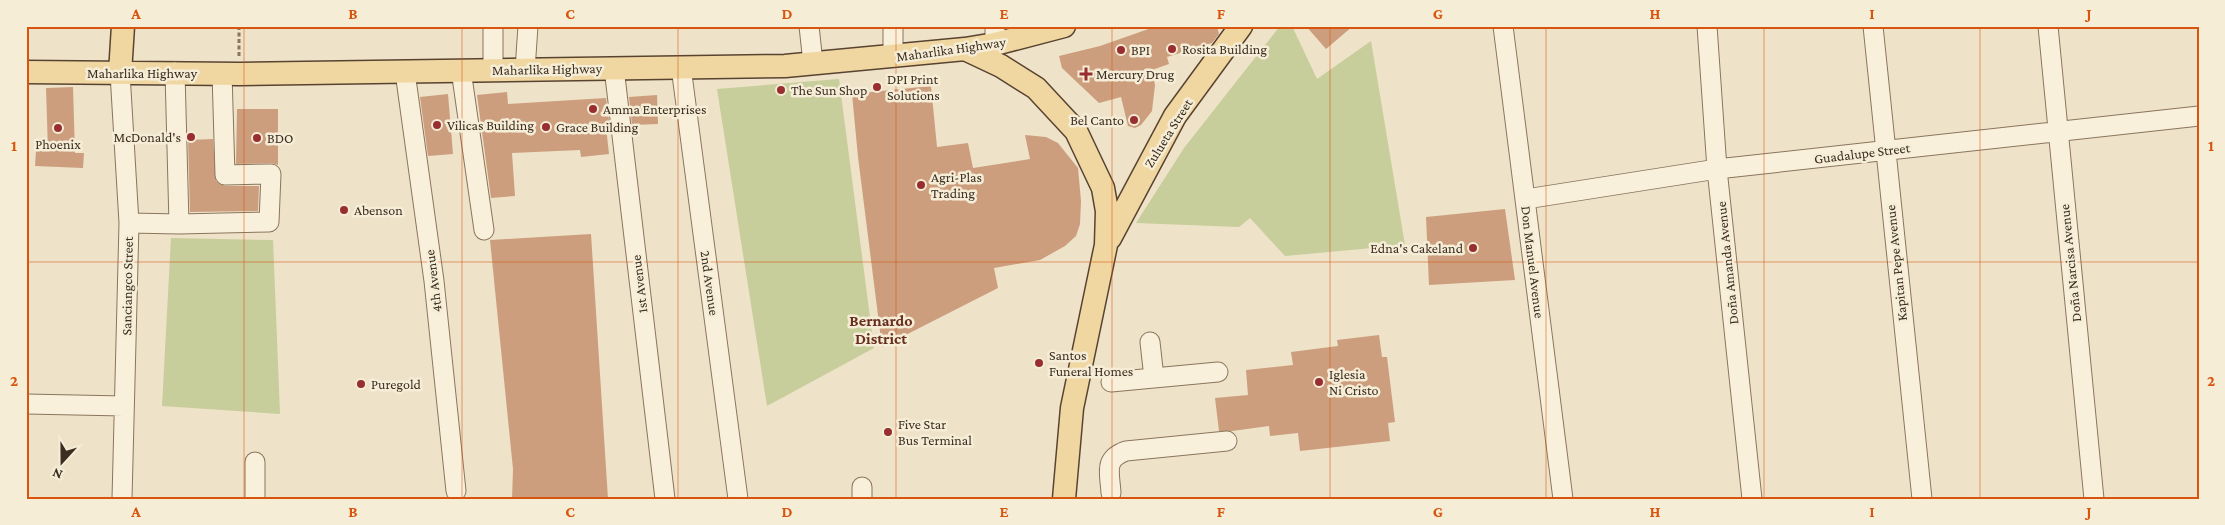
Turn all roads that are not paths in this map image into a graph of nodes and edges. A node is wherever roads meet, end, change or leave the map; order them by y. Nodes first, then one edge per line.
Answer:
1 (122, 26) edge
2 (493, 26) edge
3 (528, 26) edge
4 (808, 26) edge
5 (893, 26) edge
6 (1064, 26) edge
7 (1241, 26) edge
8 (1503, 26) edge
9 (1707, 26) edge
10 (1873, 26) edge
11 (2048, 26) edge
12 (995, 35) edge
13 (965, 50) junction
14 (893, 57) junction
15 (813, 64) junction
16 (681, 67) junction
17 (614, 68) junction
18 (460, 70) junction
19 (493, 70) junction
20 (525, 70) junction
21 (26, 72) edge
22 (175, 72) junction
23 (405, 72) junction
24 (120, 73) junction
25 (231, 74) junction
26 (2199, 116) edge
27 (2057, 130) junction
28 (1884, 150) junction
29 (1717, 169) junction
30 (1526, 199) junction
31 (129, 223) junction
32 (179, 224) junction
33 (484, 230) dead end
34 (1106, 245) junction
35 (1150, 342) dead end
36 (1218, 372) dead end
37 (1154, 378) junction
38 (1111, 382) dead end
39 (26, 404) edge
40 (124, 406) junction
41 (1227, 441) dead end
42 (255, 462) dead end
43 (456, 491) dead end
44 (1111, 493) dead end
45 (122, 499) edge
46 (254, 499) edge
47 (665, 499) edge
48 (738, 499) edge
49 (1064, 499) edge
50 (1562, 499) edge
51 (1752, 499) edge
52 (1922, 499) edge
53 (2094, 499) edge

1 - 24 main road
2 - 19 street
3 - 20 street
4 - 15 street
5 - 14 street
6 - 12 main road, Maharlika Highway
7 - 34 main road, Zulueta Street
8 - 30 street, Don Manuel Avenue
9 - 29 street, Doña Amanda Avenue
10 - 28 street, Kapitan Pepe Avenue
11 - 27 street, Doña Narcisa Avenue
12 - 13 main road, Maharlika Highway
13 - 14 main road, Maharlika Highway
13 - 34 main road, Zulueta Street
14 - 15 main road, Maharlika Highway
15 - 16 main road, Maharlika Highway
16 - 17 main road, Maharlika Highway
16 - 48 street, 2nd Avenue
17 - 20 main road, Maharlika Highway
17 - 47 street, 1st Avenue
18 - 19 main road, Maharlika Highway
18 - 23 main road, Maharlika Highway
18 - 33 street
19 - 20 main road, Maharlika Highway
21 - 24 main road, Maharlika Highway
22 - 24 main road, Maharlika Highway
22 - 25 main road, Maharlika Highway
22 - 32 street
23 - 25 main road, Maharlika Highway
23 - 43 street, 4th Avenue
24 - 31 street, Sanciangco Street
25 - 32 street
26 - 27 street, Guadalupe Street
27 - 28 street, Guadalupe Street
27 - 53 street, Doña Narcisa Avenue
28 - 29 street, Guadalupe Street
28 - 52 street, Kapitan Pepe Avenue
29 - 30 street, Guadalupe Street
29 - 51 street, Doña Amanda Avenue
30 - 50 street, Don Manuel Avenue
31 - 32 street
31 - 40 street, Sanciangco Street
34 - 49 main road, Zulueta Street
35 - 37 street
36 - 37 street
37 - 38 street
39 - 40 street
40 - 45 street, Sanciangco Street
41 - 44 street
42 - 46 street

